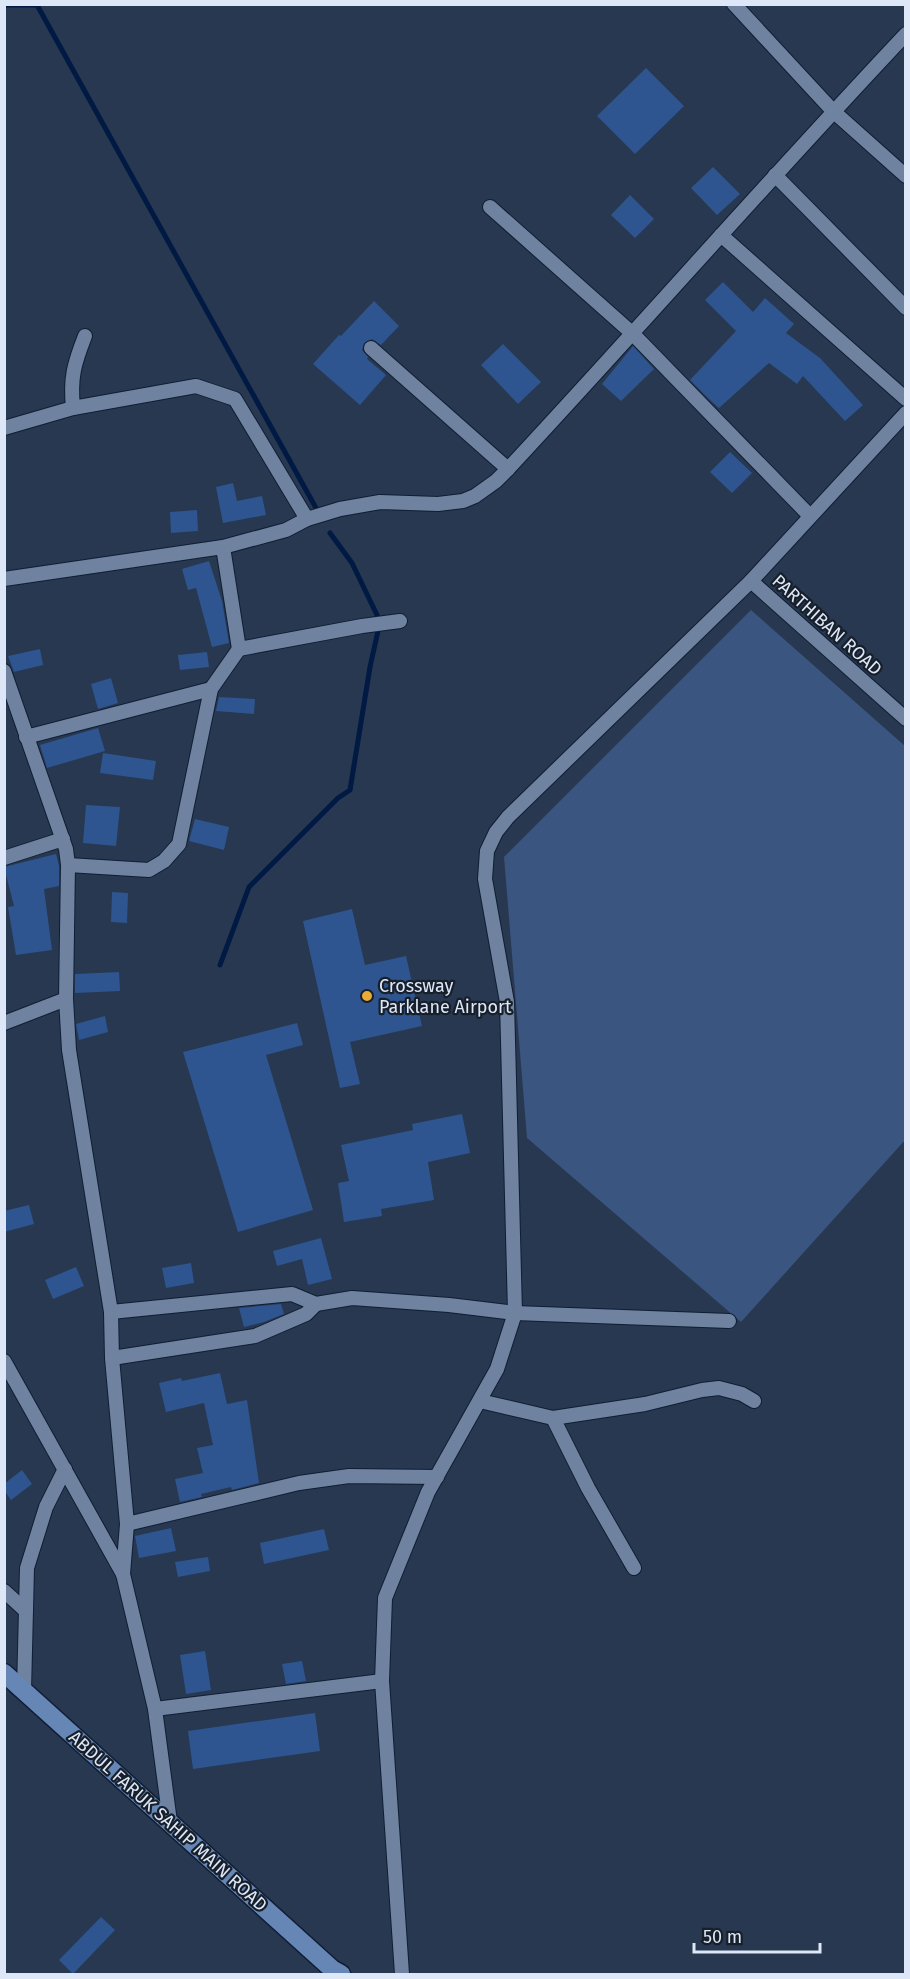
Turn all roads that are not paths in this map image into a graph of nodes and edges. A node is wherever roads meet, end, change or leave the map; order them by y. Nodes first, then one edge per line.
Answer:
1 (734, 4) edge
2 (906, 34) edge
3 (833, 111) junction
4 (775, 175) junction
5 (906, 176) edge
6 (490, 207) dead end
7 (721, 235) junction
8 (906, 308) edge
9 (633, 334) junction
10 (85, 336) dead end
11 (371, 348) dead end
12 (906, 399) edge
13 (73, 408) junction
14 (906, 413) edge
15 (4, 428) edge
16 (508, 469) junction
17 (810, 516) junction
18 (308, 519) junction
19 (223, 547) junction
20 (4, 579) edge
21 (751, 581) junction
22 (400, 621) dead end
23 (239, 649) junction
24 (4, 671) edge
25 (212, 689) junction
26 (906, 719) edge
27 (26, 737) junction
28 (63, 839) junction
29 (4, 858) edge
30 (68, 864) junction
31 (66, 999) junction
32 (4, 1023) edge
33 (316, 1304) junction
34 (111, 1312) junction
35 (515, 1313) junction
36 (729, 1321) dead end
37 (112, 1358) junction
38 (4, 1361) edge
39 (480, 1401) junction
40 (754, 1401) dead end
41 (553, 1418) junction
42 (64, 1469) junction
43 (437, 1477) junction
44 (127, 1524) junction
45 (634, 1568) dead end
46 (123, 1574) junction
47 (4, 1591) edge
48 (26, 1611) junction
49 (5, 1674) edge
50 (382, 1681) junction
51 (24, 1691) junction
52 (155, 1709) junction
53 (170, 1822) junction
54 (336, 1973) edge
55 (402, 1974) edge

1 - 3 street
2 - 3 street
3 - 4 street
3 - 5 street
4 - 7 street
4 - 8 street
6 - 9 street
7 - 9 street
7 - 12 street
9 - 16 street
9 - 17 street
10 - 13 street
11 - 16 street
13 - 15 street
13 - 18 street
14 - 17 street
16 - 18 street
17 - 21 street
18 - 19 street
19 - 20 street
19 - 23 street
21 - 26 street, PARTHIBAN ROAD
21 - 35 street
22 - 23 street
23 - 25 street
24 - 27 street
25 - 27 street
25 - 30 street
27 - 28 street
28 - 29 street
28 - 30 street
30 - 31 street
31 - 32 street
31 - 34 street
33 - 34 street
33 - 35 street
33 - 37 street
34 - 37 street
35 - 36 street
35 - 39 street
37 - 44 street
38 - 42 street
39 - 41 street
39 - 43 street
40 - 41 street
41 - 45 street
42 - 46 street
42 - 48 street
43 - 44 street
43 - 50 street
44 - 46 street
46 - 52 street
47 - 48 street
48 - 51 street
49 - 51 street, ABDUL FARUK SAHIP MAIN ROAD
50 - 52 street
50 - 55 street
51 - 53 street, ABDUL FARUK SAHIP MAIN ROAD
52 - 53 street
53 - 54 street, ABDUL FARUK SAHIP MAIN ROAD

